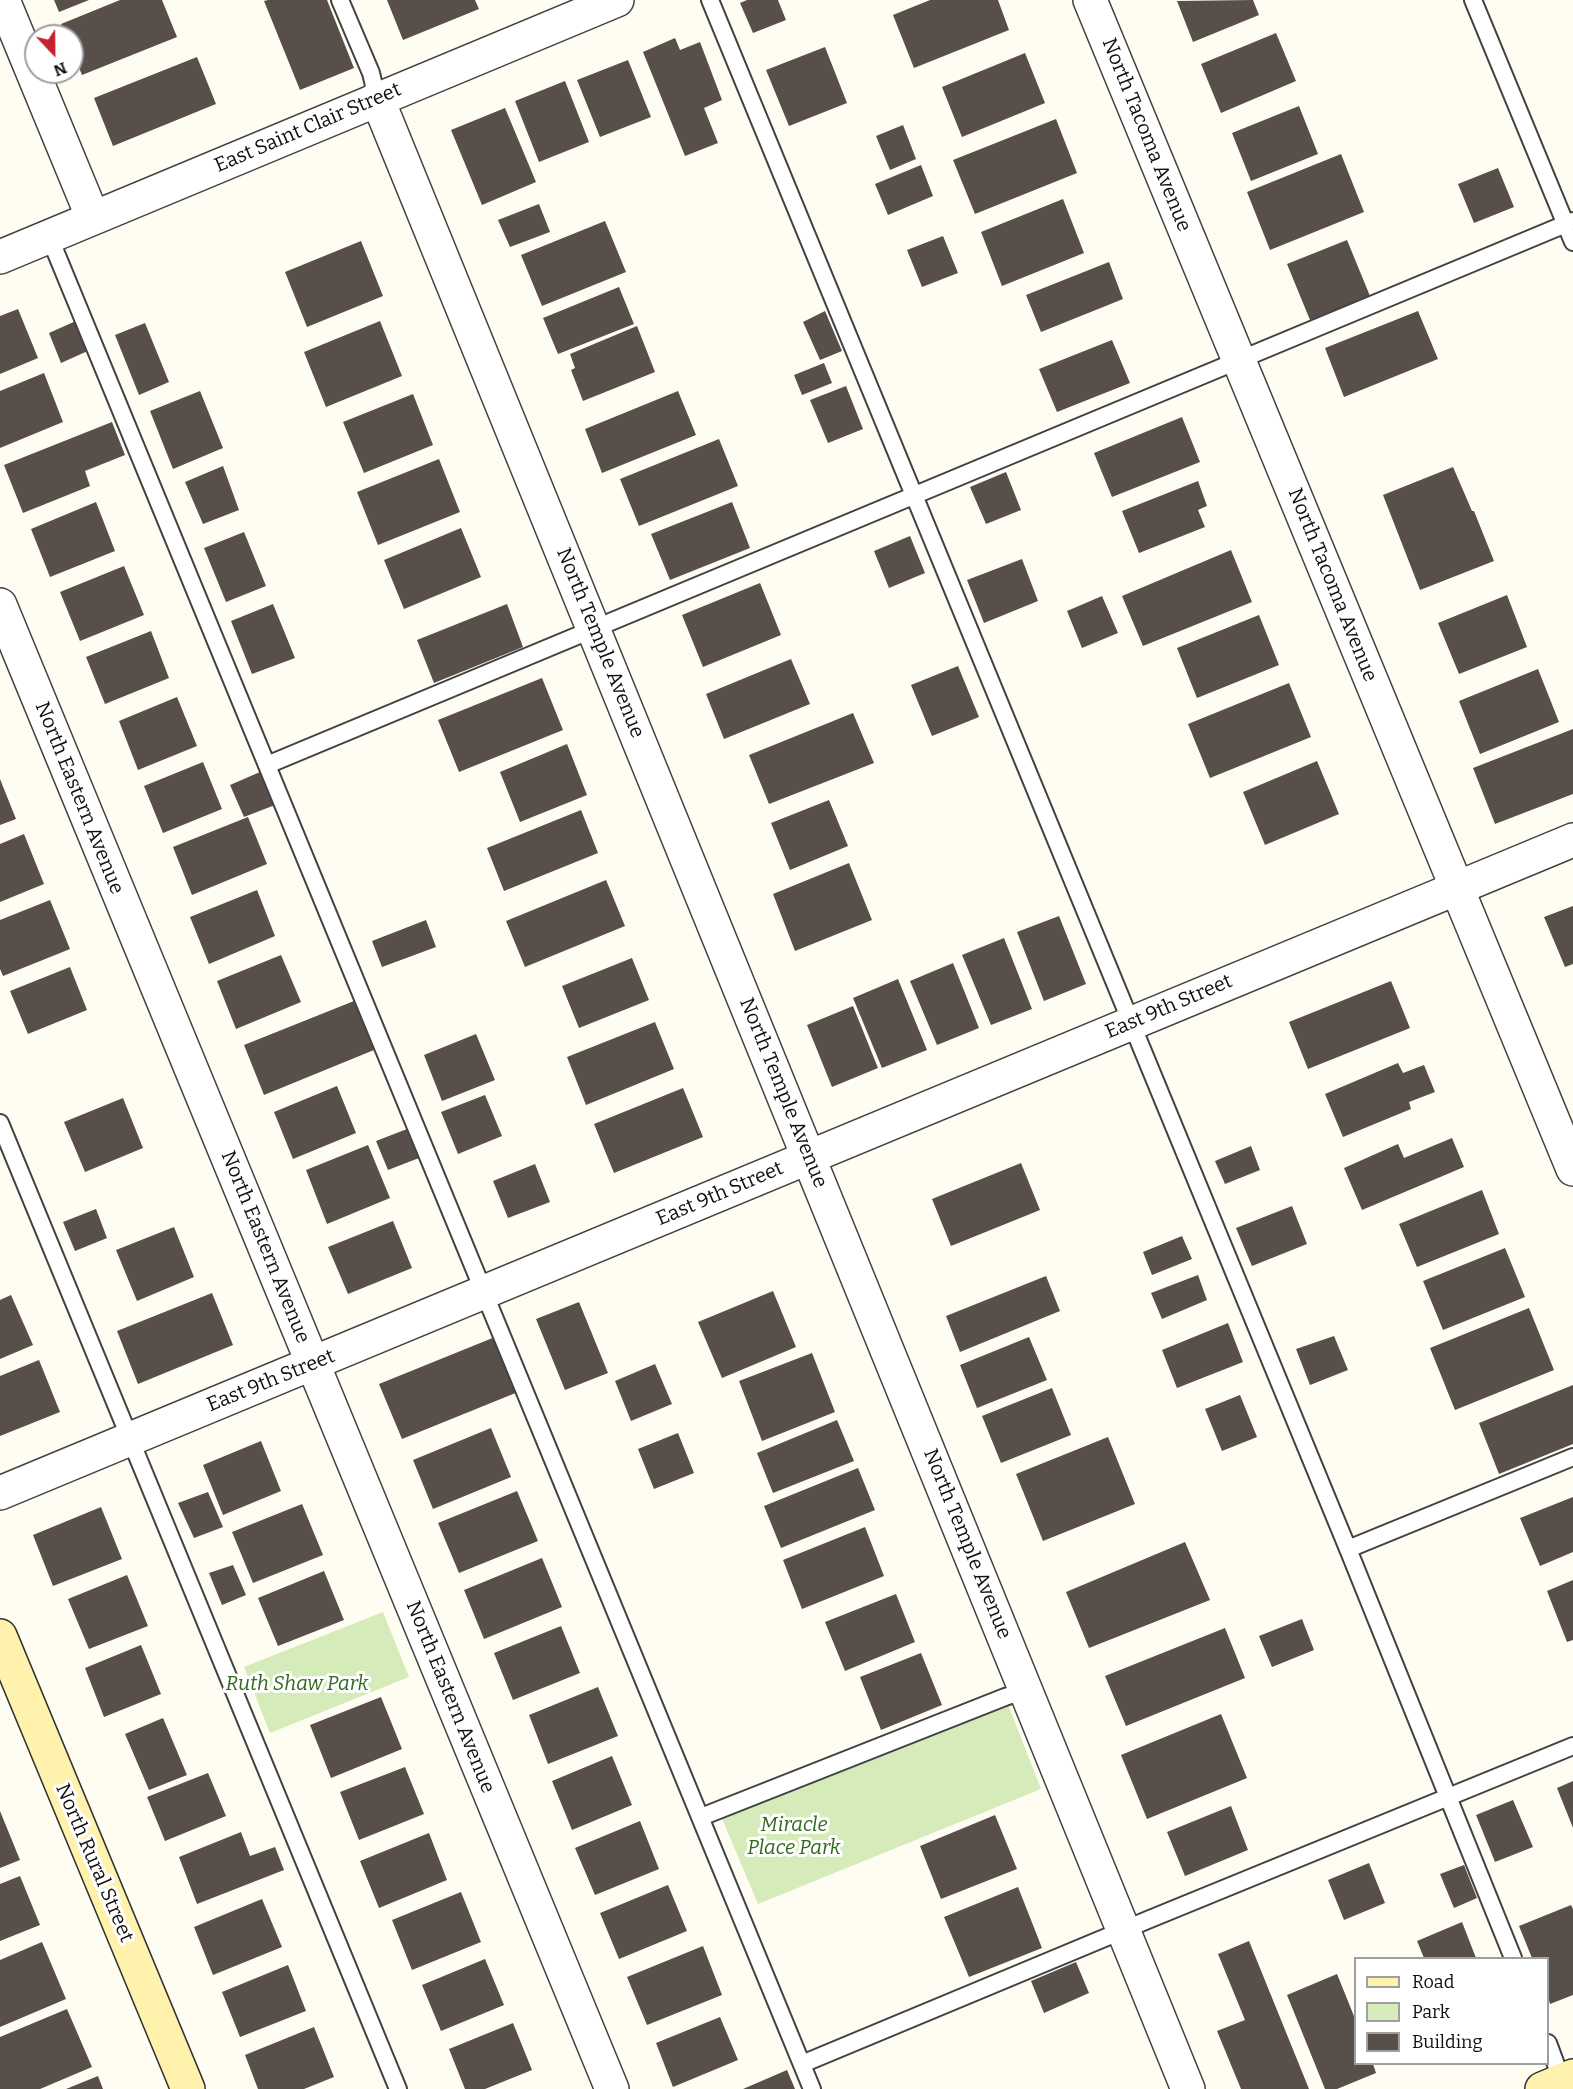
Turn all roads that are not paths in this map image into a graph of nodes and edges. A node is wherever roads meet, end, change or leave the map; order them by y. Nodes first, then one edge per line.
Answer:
1 (3, 0) edge
2 (340, 0) edge
3 (617, 0) edge
4 (710, 0) edge
5 (1090, 0) edge
6 (1473, 0) edge
7 (377, 98) junction
8 (93, 218) junction
9 (1569, 223) edge
10 (49, 236) junction
11 (1573, 242) edge
12 (0, 257) edge
13 (1239, 360) junction
14 (914, 496) junction
15 (0, 606) edge
16 (594, 629) junction
17 (267, 765) junction
18 (1573, 840) edge
19 (1457, 887) junction
20 (1131, 1023) junction
21 (0, 1123) edge
22 (809, 1157) junction
23 (1573, 1169) edge
24 (484, 1293) junction
25 (313, 1365) junction
26 (130, 1439) junction
27 (1573, 1457) edge
28 (0, 1493) edge
29 (1348, 1549) junction
30 (0, 1636) edge
31 (1026, 1690) junction
32 (1573, 1746) edge
33 (1448, 1798) junction
34 (701, 1817) junction
35 (1124, 1930) junction
36 (1512, 1957) edge
37 (1549, 2047) edge
38 (802, 2064) junction
39 (1559, 2082) edge
40 (188, 2089) edge
41 (398, 2089) edge
42 (612, 2089) edge
43 (812, 2089) edge
44 (1188, 2089) edge

1 - 8 street
2 - 7 lane
3 - 7 street, East Saint Clair Street
4 - 14 lane
5 - 13 street, North Tacoma Avenue
6 - 9 lane
7 - 8 street, East Saint Clair Street
7 - 16 street, North Temple Avenue
8 - 10 street, East Saint Clair Street
9 - 11 lane
9 - 13 lane
10 - 12 street, East Saint Clair Street
10 - 17 lane
13 - 14 lane
13 - 19 street, North Tacoma Avenue
14 - 16 lane
14 - 20 lane
15 - 25 street, North Eastern Avenue
16 - 17 lane
16 - 22 street, North Temple Avenue
17 - 24 lane
18 - 19 street, East 9th Street
19 - 20 street, East 9th Street
19 - 23 street, North Tacoma Avenue
20 - 22 street, East 9th Street
20 - 29 lane
21 - 26 lane
22 - 24 street, East 9th Street
22 - 31 street, North Temple Avenue
24 - 25 street, East 9th Street
24 - 34 lane
25 - 26 street, East 9th Street
25 - 42 street, North Eastern Avenue
26 - 28 street, East 9th Street
26 - 41 lane
27 - 29 lane
29 - 33 lane
30 - 40 main road, North Rural Street
31 - 34 lane
31 - 35 street, North Temple Avenue
32 - 33 lane
33 - 35 lane
33 - 36 lane
34 - 38 lane
35 - 38 lane
35 - 44 street, North Temple Avenue
37 - 39 lane
38 - 43 lane

